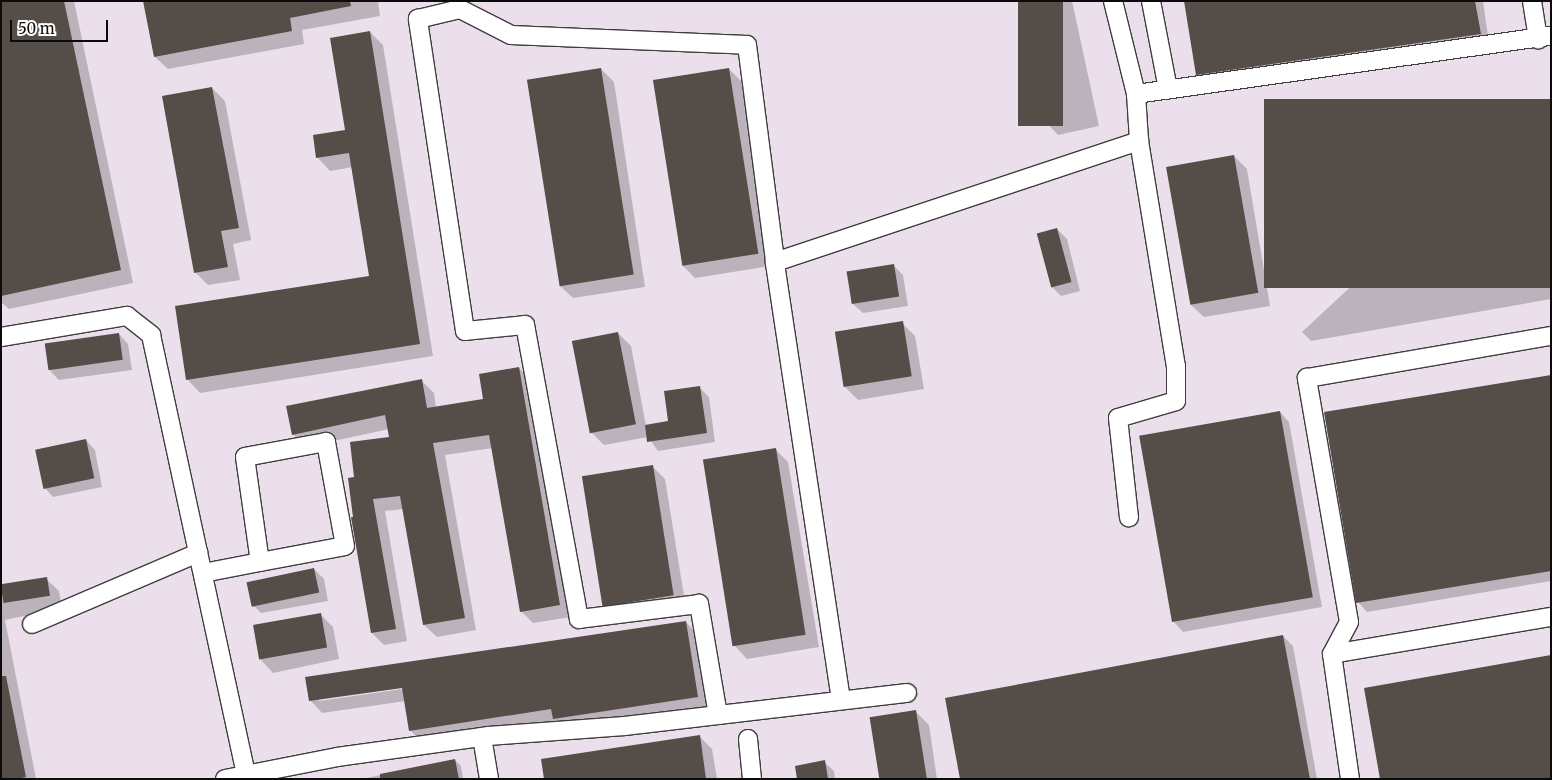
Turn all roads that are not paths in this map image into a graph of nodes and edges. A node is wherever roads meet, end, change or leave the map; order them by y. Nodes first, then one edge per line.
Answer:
1 (1113, 1) edge
2 (1151, 1) edge
3 (1532, 1) edge
4 (1544, 38) edge
5 (1168, 89) junction
6 (1136, 94) junction
7 (1139, 141) junction
8 (775, 262) junction
9 (1551, 336) edge
10 (1, 337) edge
11 (1129, 516) dead end
12 (198, 553) junction
13 (260, 562) junction
14 (202, 573) junction
15 (1551, 617) edge
16 (32, 624) dead end
17 (1332, 654) junction
18 (907, 693) dead end
19 (842, 700) junction
20 (718, 715) junction
21 (482, 737) junction
22 (748, 739) dead end
23 (247, 777) edge
24 (225, 779) edge
25 (489, 779) edge
26 (752, 779) edge
27 (1350, 779) edge

1 - 6 lane
2 - 5 lane
3 - 4 lane
4 - 5 lane
5 - 6 lane
6 - 7 lane
7 - 8 lane
7 - 11 lane
8 - 19 lane
8 - 20 lane
9 - 17 lane
10 - 12 lane
12 - 14 lane
12 - 16 lane
13 - 13 lane
13 - 14 lane
14 - 23 lane
15 - 17 lane
17 - 27 lane
18 - 19 lane
19 - 20 lane
20 - 21 lane
21 - 23 lane
21 - 25 lane
22 - 26 lane
23 - 24 lane

